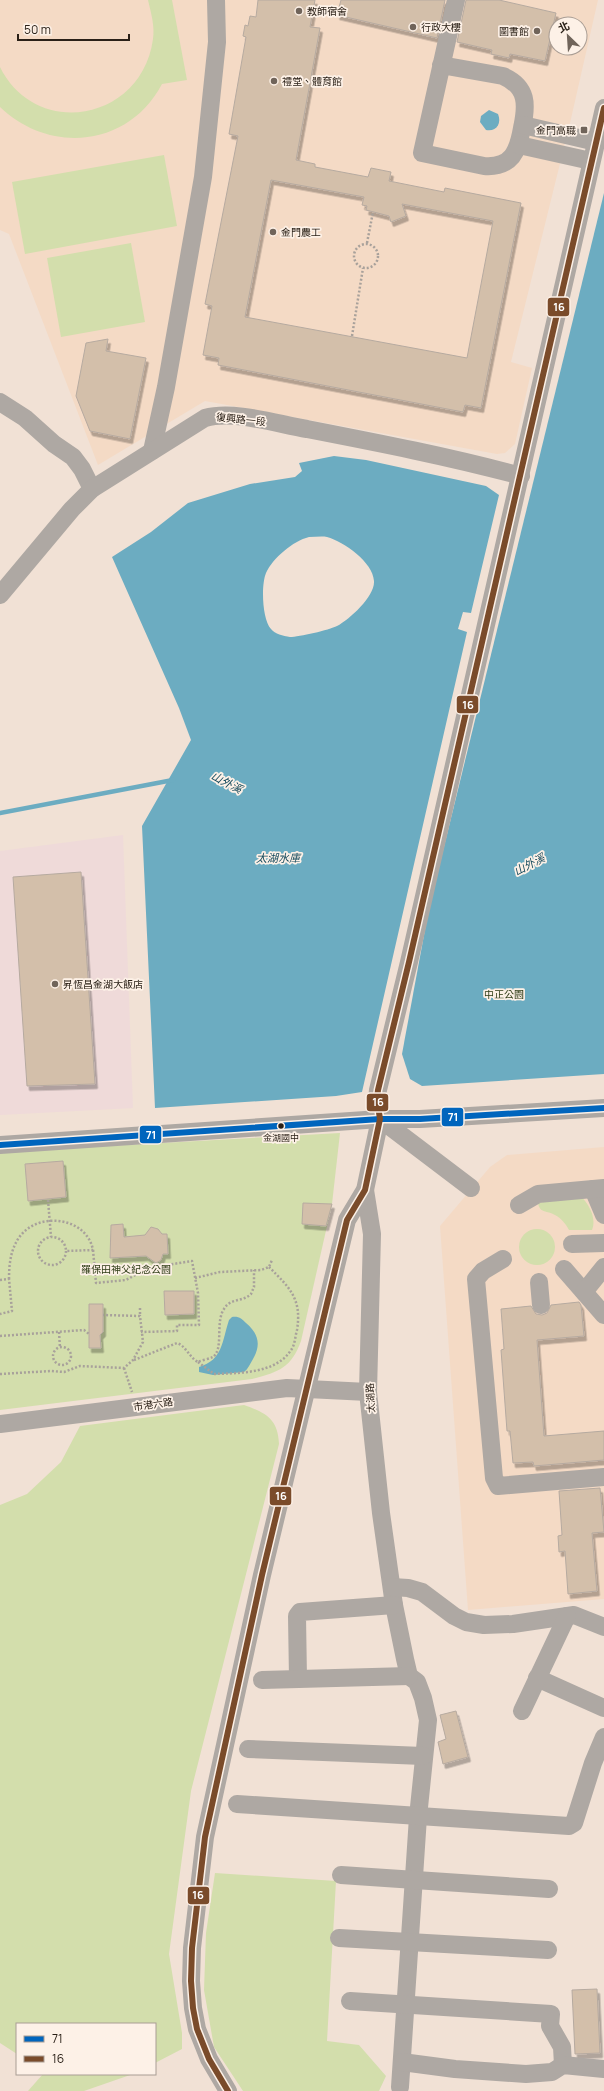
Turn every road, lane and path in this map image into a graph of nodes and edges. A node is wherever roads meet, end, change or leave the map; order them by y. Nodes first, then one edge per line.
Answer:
1 (216, 0) edge
2 (456, 0) edge
3 (442, 65) junction
4 (604, 108) edge
5 (523, 125) junction
6 (596, 142) junction
7 (519, 145) junction
8 (591, 161) junction
9 (373, 212) dead end
10 (368, 243) junction
11 (363, 268) junction
12 (352, 336) dead end
13 (0, 402) edge
14 (152, 451) junction
15 (521, 476) junction
16 (92, 490) junction
17 (0, 595) edge
18 (604, 1108) edge
19 (380, 1118) junction
20 (0, 1145) edge
21 (471, 1188) dead end
22 (598, 1189) edge
23 (365, 1190) junction
24 (48, 1200) dead end
25 (519, 1205) dead end
26 (604, 1215) edge
27 (50, 1221) junction
28 (51, 1237) junction
29 (604, 1243) edge
30 (572, 1244) dead end
31 (93, 1250) junction
32 (66, 1251) junction
33 (503, 1259) dead end
34 (272, 1260) dead end
35 (604, 1267) edge
36 (269, 1268) junction
37 (564, 1269) dead end
38 (254, 1270) junction
39 (195, 1278) junction
40 (9, 1279) junction
41 (0, 1280) edge
42 (539, 1282) dead end
43 (584, 1292) junction
44 (540, 1306) dead end
45 (140, 1308) dead end
46 (0, 1314) edge
47 (604, 1315) edge
48 (103, 1316) dead end
49 (140, 1316) junction
50 (59, 1332) junction
51 (141, 1332) junction
52 (89, 1334) dead end
53 (0, 1336) edge
54 (60, 1348) junction
55 (133, 1360) junction
56 (198, 1362) junction
57 (124, 1368) junction
58 (0, 1374) edge
59 (307, 1390) junction
60 (368, 1392) junction
61 (135, 1398) dead end
62 (0, 1424) edge
63 (604, 1477) edge
64 (392, 1587) junction
65 (394, 1605) junction
66 (567, 1616) junction
67 (604, 1627) edge
68 (409, 1676) junction
69 (537, 1678) junction
70 (298, 1679) junction
71 (262, 1680) dead end
72 (604, 1708) edge
73 (522, 1710) dead end
74 (604, 1737) edge
75 (248, 1749) dead end
76 (423, 1756) junction
77 (237, 1804) dead end
78 (418, 1817) junction
79 (341, 1876) dead end
80 (414, 1880) junction
81 (549, 1889) dead end
82 (339, 1938) dead end
83 (410, 1942) junction
84 (548, 1950) dead end
85 (350, 2001) dead end
86 (405, 2005) junction
87 (402, 2062) junction
88 (563, 2065) junction
89 (604, 2069) edge
90 (400, 2087) dead end
91 (228, 2091) edge

1 - 14 street
2 - 3 street
3 - 5 street
3 - 7 street
4 - 6 street
5 - 6 street
5 - 7 street
6 - 8 street
7 - 8 street
8 - 15 street
9 - 10 path
10 - 11 path
10 - 11 path
11 - 12 path
13 - 16 street
14 - 15 street, 復興路一段
14 - 16 street, 復興路一段
15 - 19 street
16 - 17 street, 復興路一段
18 - 19 street
19 - 20 street
19 - 21 street
19 - 23 street
22 - 25 street
22 - 26 street
23 - 59 street
23 - 60 street, 太湖路
24 - 27 path
27 - 28 path
27 - 31 path
27 - 40 path
28 - 32 path
28 - 32 path
29 - 30 street
31 - 32 path
31 - 39 path
33 - 63 street
34 - 36 path
35 - 43 street
36 - 38 path
36 - 56 path
37 - 43 street
38 - 39 path
38 - 56 path
39 - 51 path
40 - 41 path
40 - 46 path
42 - 44 street
43 - 47 street
45 - 49 path
48 - 49 path
49 - 51 path
50 - 52 path
50 - 53 path
50 - 54 path
51 - 55 path
54 - 54 path
55 - 56 path
55 - 57 path
57 - 58 path
57 - 61 path
59 - 60 street, 市港六路
59 - 62 street, 市港六路
59 - 91 street
60 - 64 street, 太湖路
64 - 65 street, 太湖路
64 - 66 street
65 - 68 street, 太湖路
65 - 70 street
66 - 67 street
66 - 69 street
68 - 70 street
68 - 76 street
69 - 72 street
69 - 73 street
70 - 71 street
74 - 78 street
75 - 76 street
76 - 78 street
77 - 78 street
78 - 80 street
79 - 80 street
80 - 81 street
80 - 83 street
82 - 83 street
83 - 84 street
83 - 86 street
85 - 86 street
86 - 87 street
86 - 88 street
87 - 88 street
87 - 90 street
88 - 89 street

